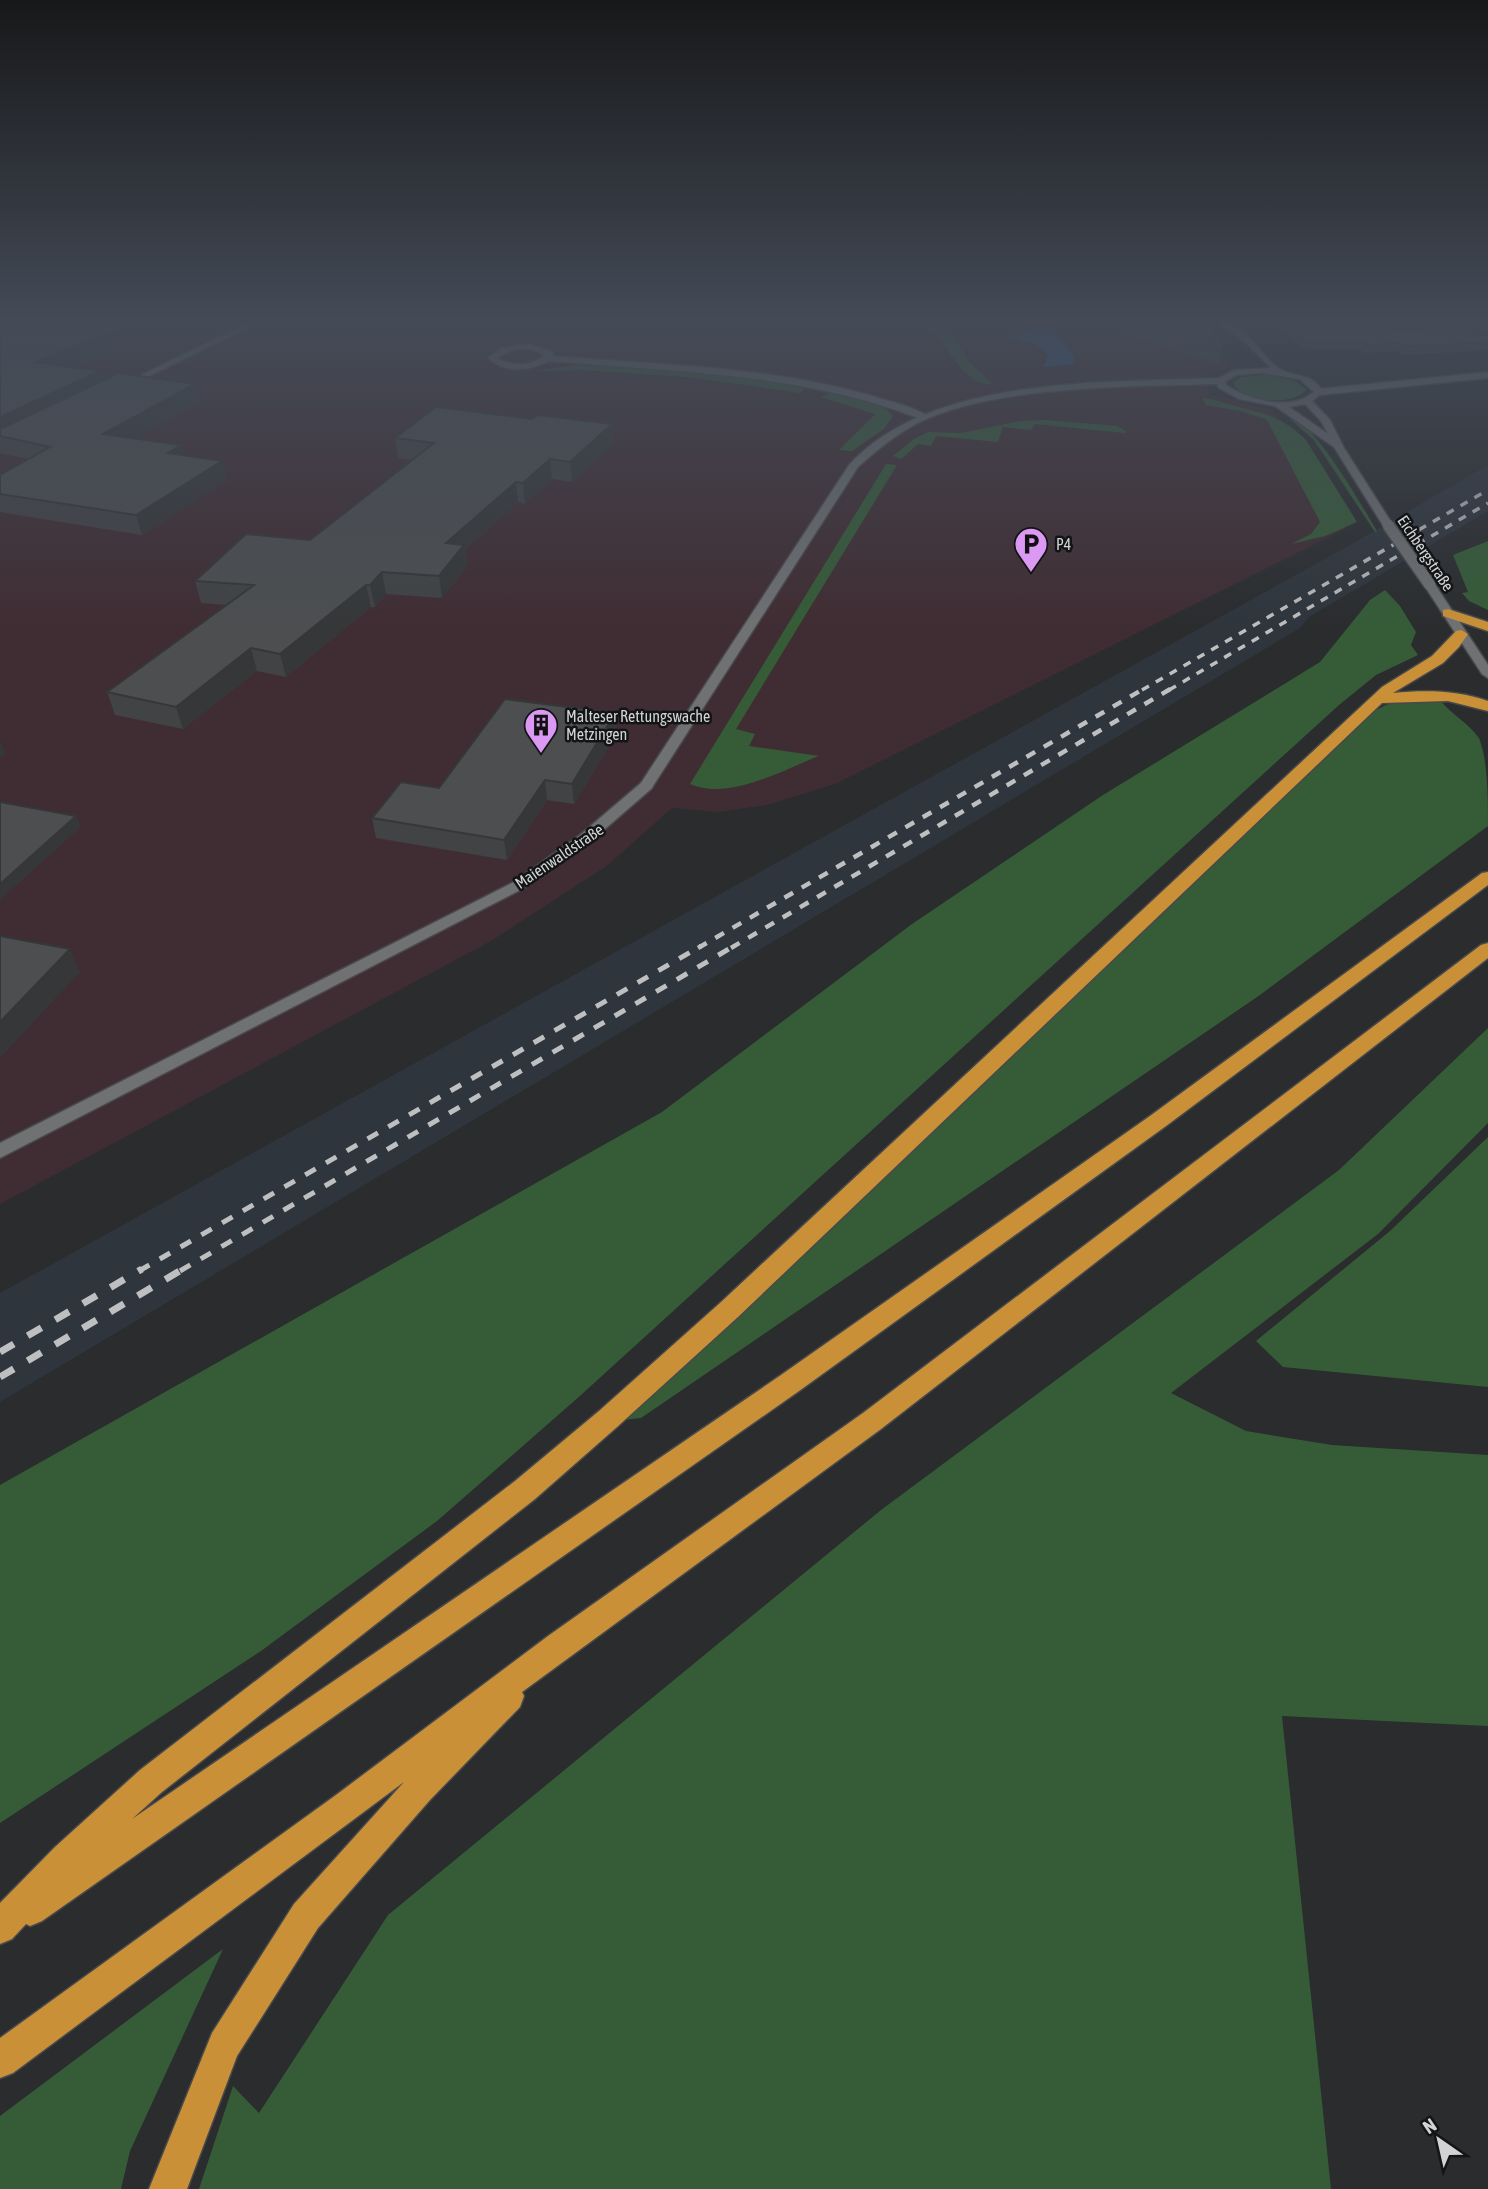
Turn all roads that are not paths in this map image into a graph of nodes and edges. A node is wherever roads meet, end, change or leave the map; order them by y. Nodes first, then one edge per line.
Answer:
1 (911, 424) edge
2 (1309, 424) edge
3 (1327, 424) edge
4 (1339, 448) junction
5 (1448, 613) junction
6 (1488, 627) edge
7 (1461, 634) junction
8 (1488, 674) edge
9 (1378, 699) junction
10 (1488, 706) edge
11 (1488, 877) edge
12 (1488, 949) edge
13 (0, 1151) edge
14 (558, 1646) junction
15 (0, 1929) edge
16 (0, 2060) edge
17 (168, 2189) edge

1 - 13 street, Maienwaldstraße
2 - 4 street, Eichbergstraße
3 - 4 street, Eichbergstraße
4 - 5 street, Eichbergstraße, bridge
5 - 6 highway
5 - 7 street, Eichbergstraße
7 - 8 street, Eichbergstraße
7 - 9 highway
9 - 10 highway
9 - 15 highway
11 - 15 highway
12 - 14 highway
14 - 16 highway
14 - 17 highway

